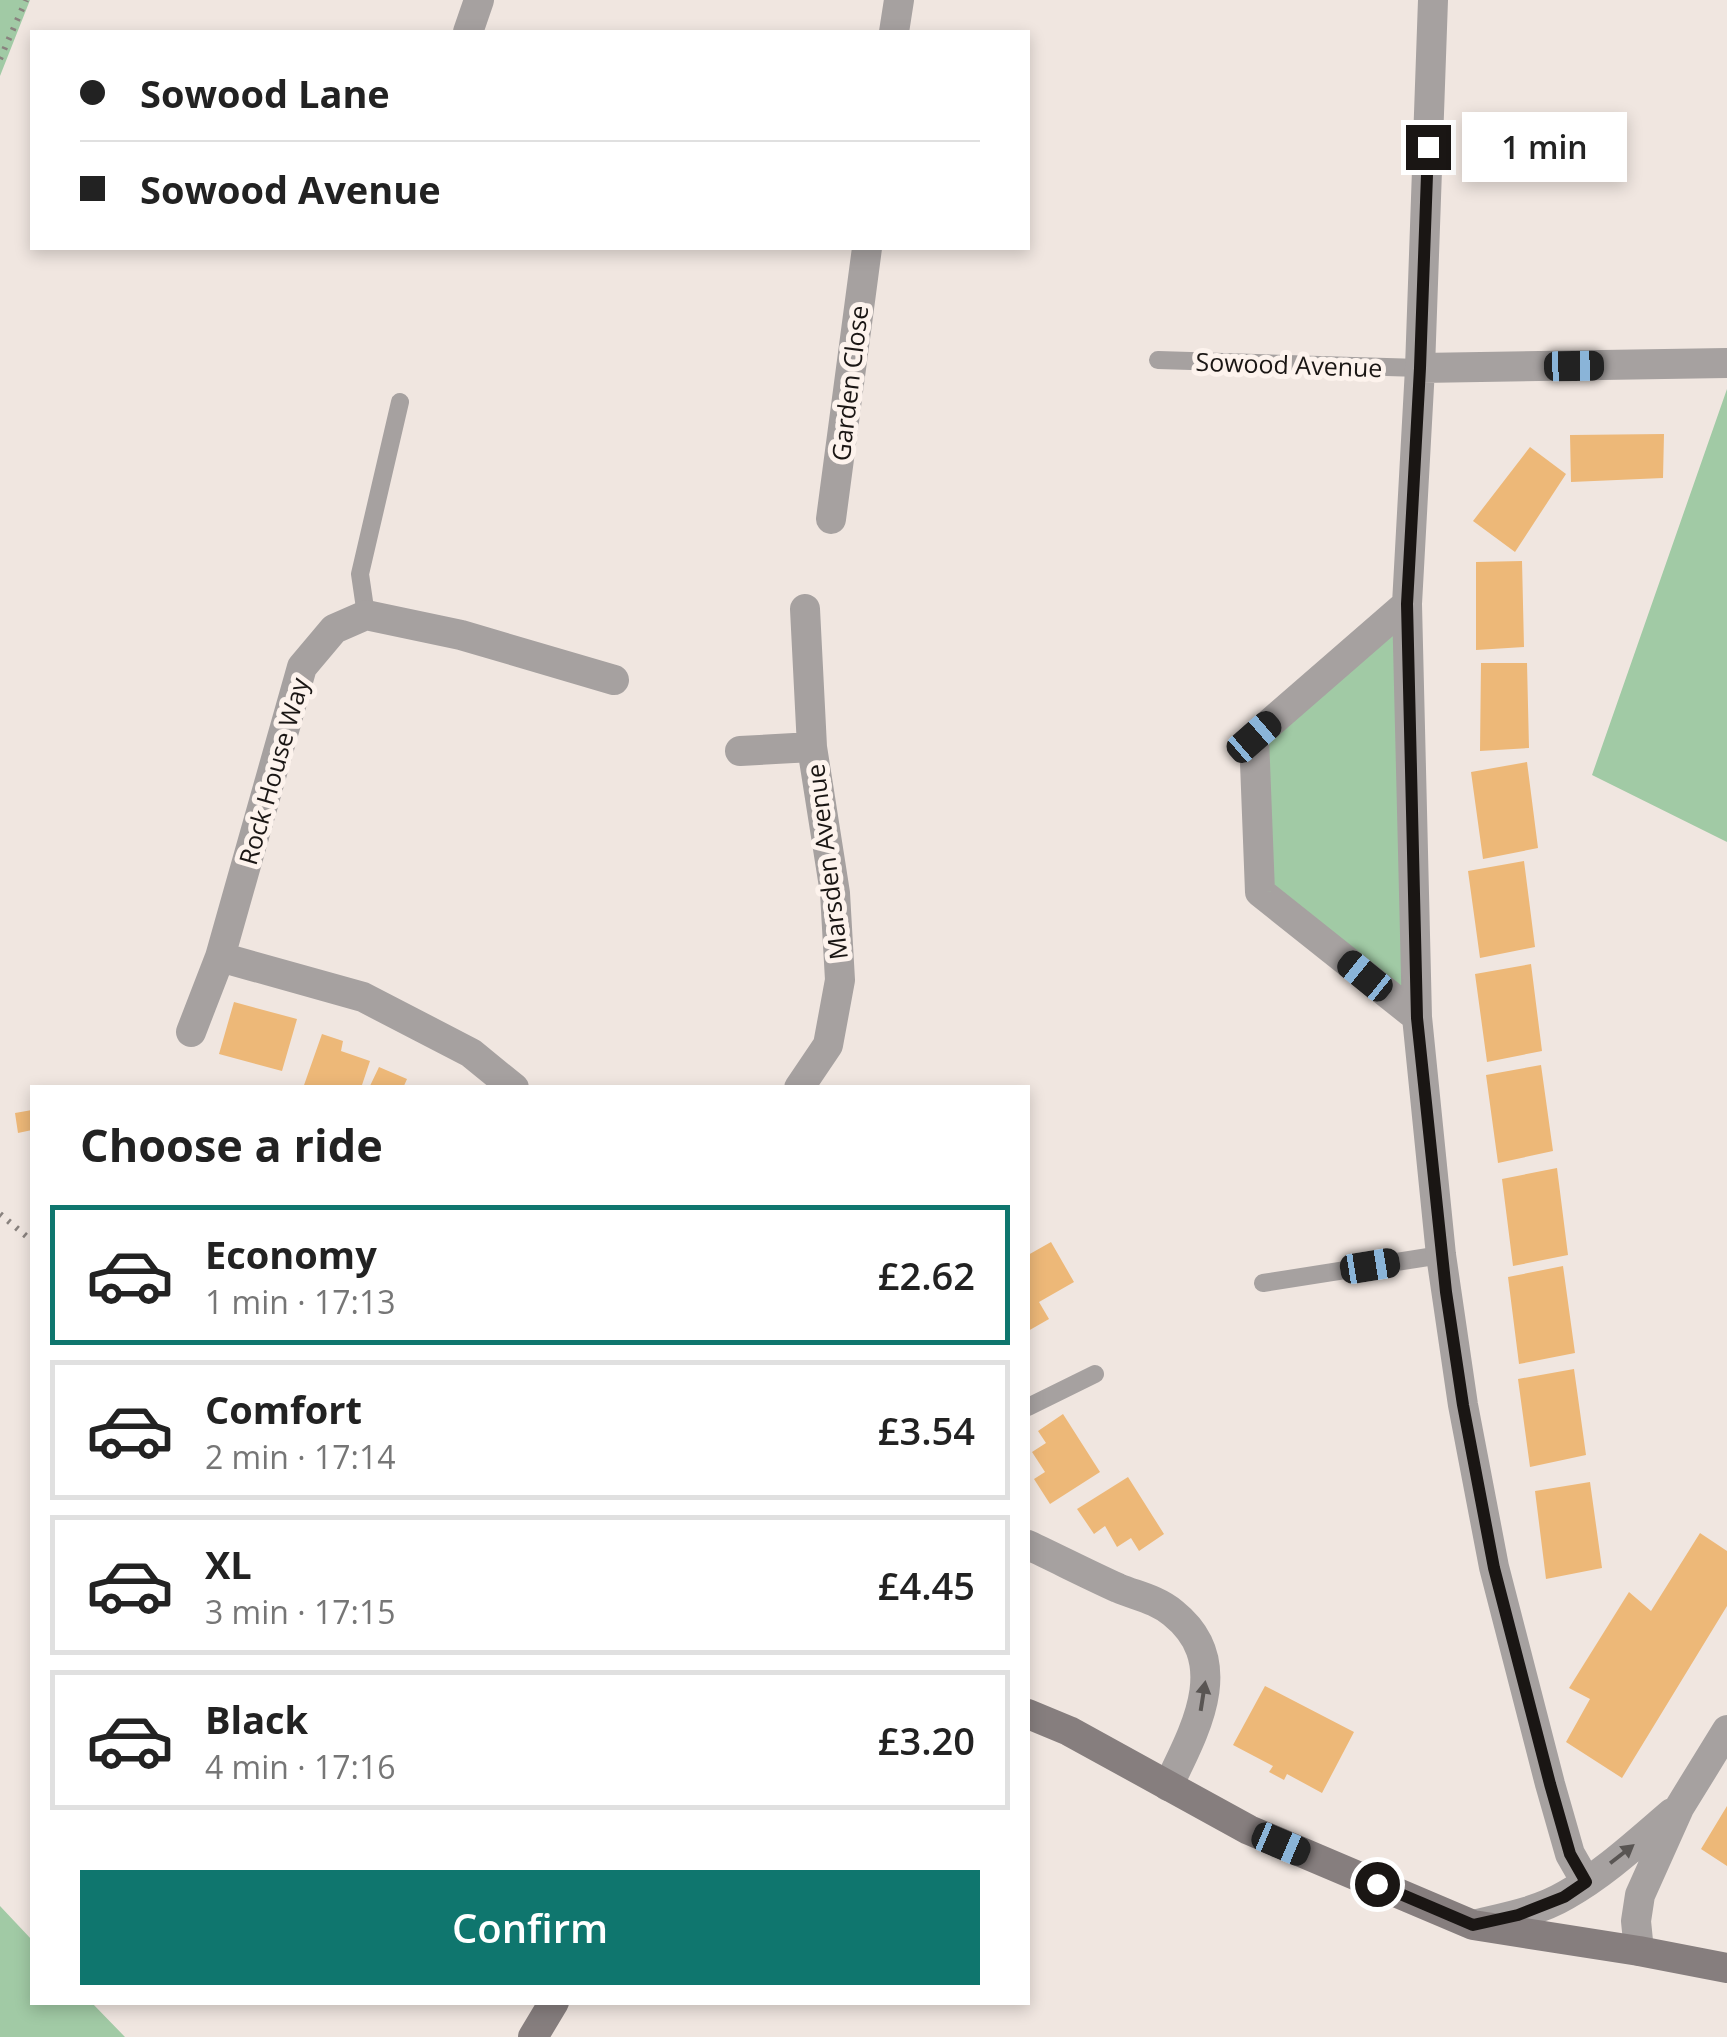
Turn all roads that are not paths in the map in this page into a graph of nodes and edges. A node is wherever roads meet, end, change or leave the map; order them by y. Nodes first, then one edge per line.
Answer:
1 (479, 0) edge
2 (899, 0) edge
3 (1433, 0) edge
4 (469, 30) edge
5 (894, 30) edge
6 (866, 250) edge
7 (1158, 360) dead end
8 (1727, 363) edge
9 (1420, 368) junction
10 (400, 402) dead end
11 (831, 519) dead end
12 (1407, 604) junction
13 (805, 609) dead end
14 (366, 615) junction
15 (614, 680) dead end
16 (812, 747) junction
17 (740, 751) dead end
18 (220, 957) junction
19 (1417, 1018) junction
20 (191, 1032) dead end
21 (510, 1085) edge
22 (801, 1085) edge
23 (1441, 1255) junction
24 (1263, 1283) dead end
25 (1095, 1374) dead end
26 (1030, 1406) edge
27 (1030, 1546) edge
28 (1030, 1715) edge
29 (1727, 1730) edge
30 (1168, 1786) junction
31 (1678, 1808) junction
32 (1586, 1882) junction
33 (1473, 1925) junction
34 (1639, 1950) junction
35 (1727, 1968) edge
36 (552, 2005) edge
37 (534, 2037) edge

1 - 4 street
2 - 5 street
3 - 9 street, Sowood Avenue
6 - 11 street, Garden Close
7 - 9 lane, Sowood Avenue
8 - 9 street
9 - 12 street, Sowood Avenue
10 - 14 lane
12 - 19 street, Sowood Avenue
12 - 19 street
13 - 16 street, Marsden Avenue
14 - 15 street
14 - 18 street, Rock House Way
16 - 17 street, Marsden Avenue
16 - 22 street, Marsden Avenue
18 - 20 street, Rock House Way
18 - 21 street
19 - 23 street, Sowood Avenue
23 - 24 lane
23 - 32 street, Sowood Avenue
25 - 26 lane
30 -> 27 street
28 - 30 main road
29 - 31 street
30 - 33 main road
32 -> 31 street
31 - 34 street
32 - 33 street
33 - 34 main road
34 - 35 main road
36 - 37 main road

